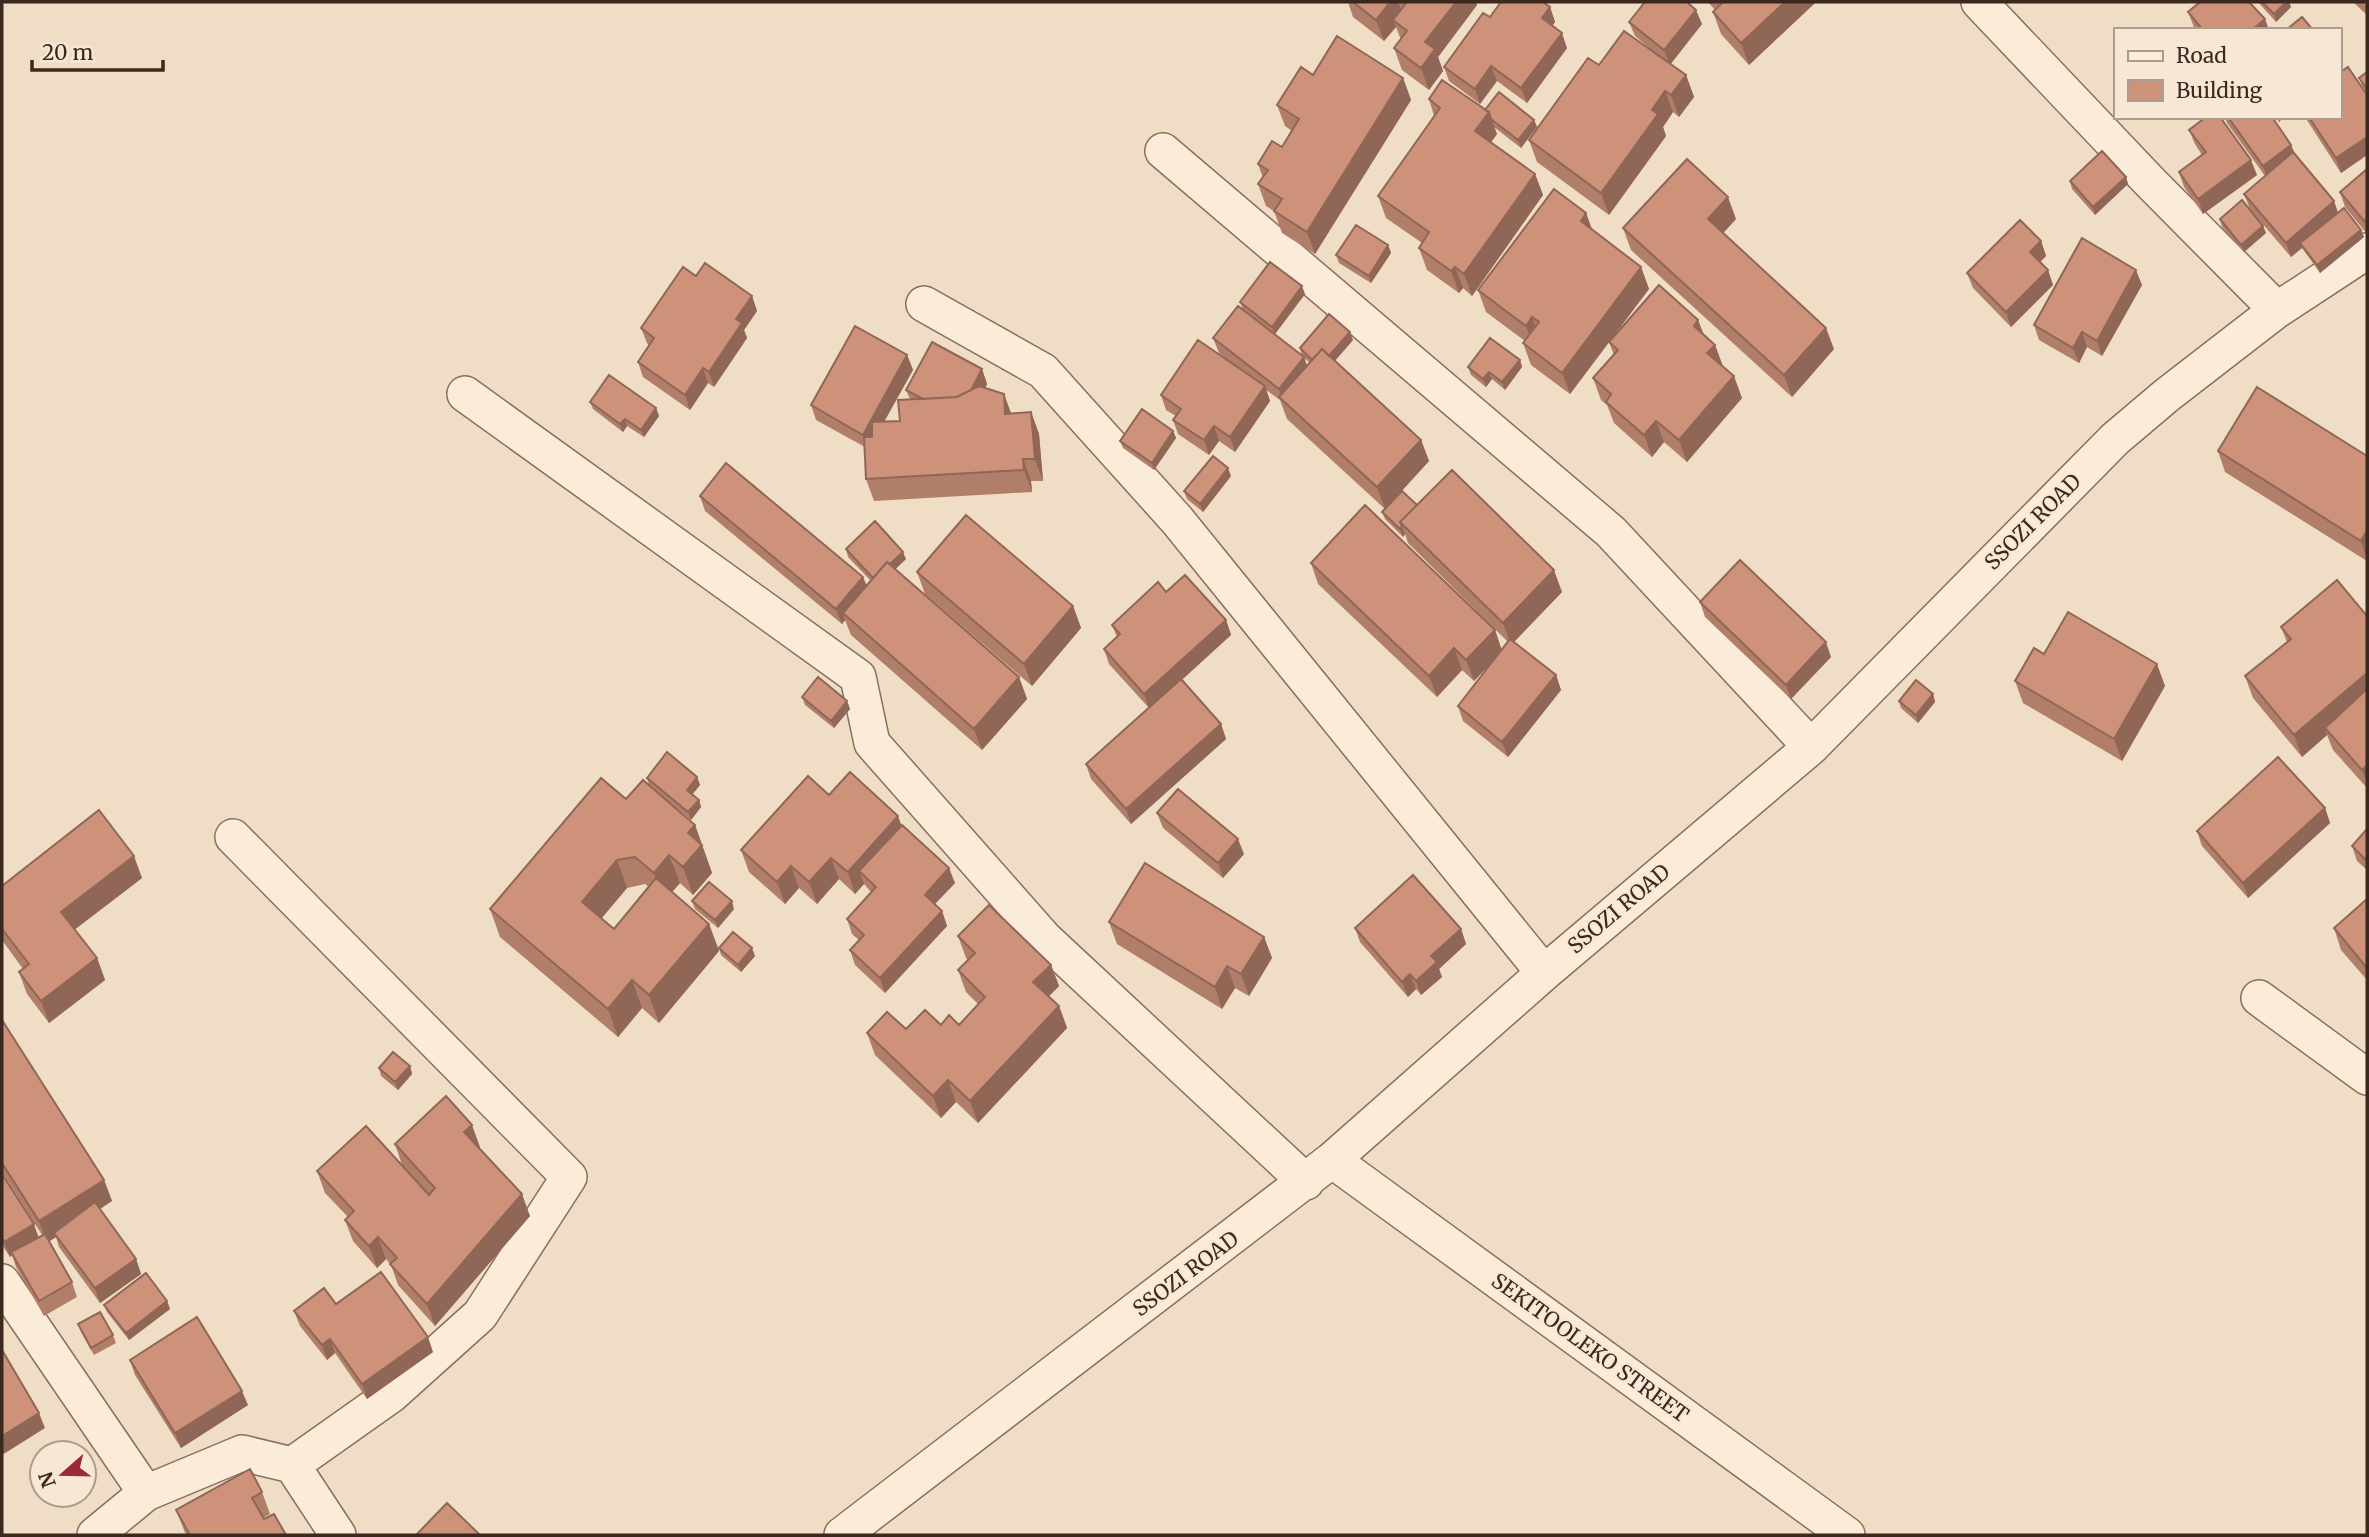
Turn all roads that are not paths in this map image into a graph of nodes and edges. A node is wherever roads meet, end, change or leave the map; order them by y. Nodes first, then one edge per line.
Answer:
1 (1979, 2) edge
2 (1163, 151) dead end
3 (2367, 251) edge
4 (924, 304) dead end
5 (2277, 310) junction
6 (465, 394) dead end
7 (1811, 747) junction
8 (233, 837) dead end
9 (1544, 972) junction
10 (2259, 998) dead end
11 (2367, 1077) edge
12 (1319, 1171) junction
13 (2, 1282) edge
14 (292, 1465) junction
15 (146, 1493) junction
16 (95, 1535) edge
17 (338, 1535) edge
18 (842, 1535) edge
19 (1847, 1535) edge

1 - 5 street
2 - 7 street
3 - 5 street, SSOZI ROAD
4 - 9 street
5 - 7 street, SSOZI ROAD
6 - 12 street, SEKITOOLEKO STREET
7 - 9 street, SSOZI ROAD
8 - 14 street
9 - 12 street, SSOZI ROAD
10 - 11 street
12 - 18 street, SSOZI ROAD
12 - 19 street, SEKITOOLEKO STREET
13 - 15 street
14 - 15 street
14 - 17 street
15 - 16 street

